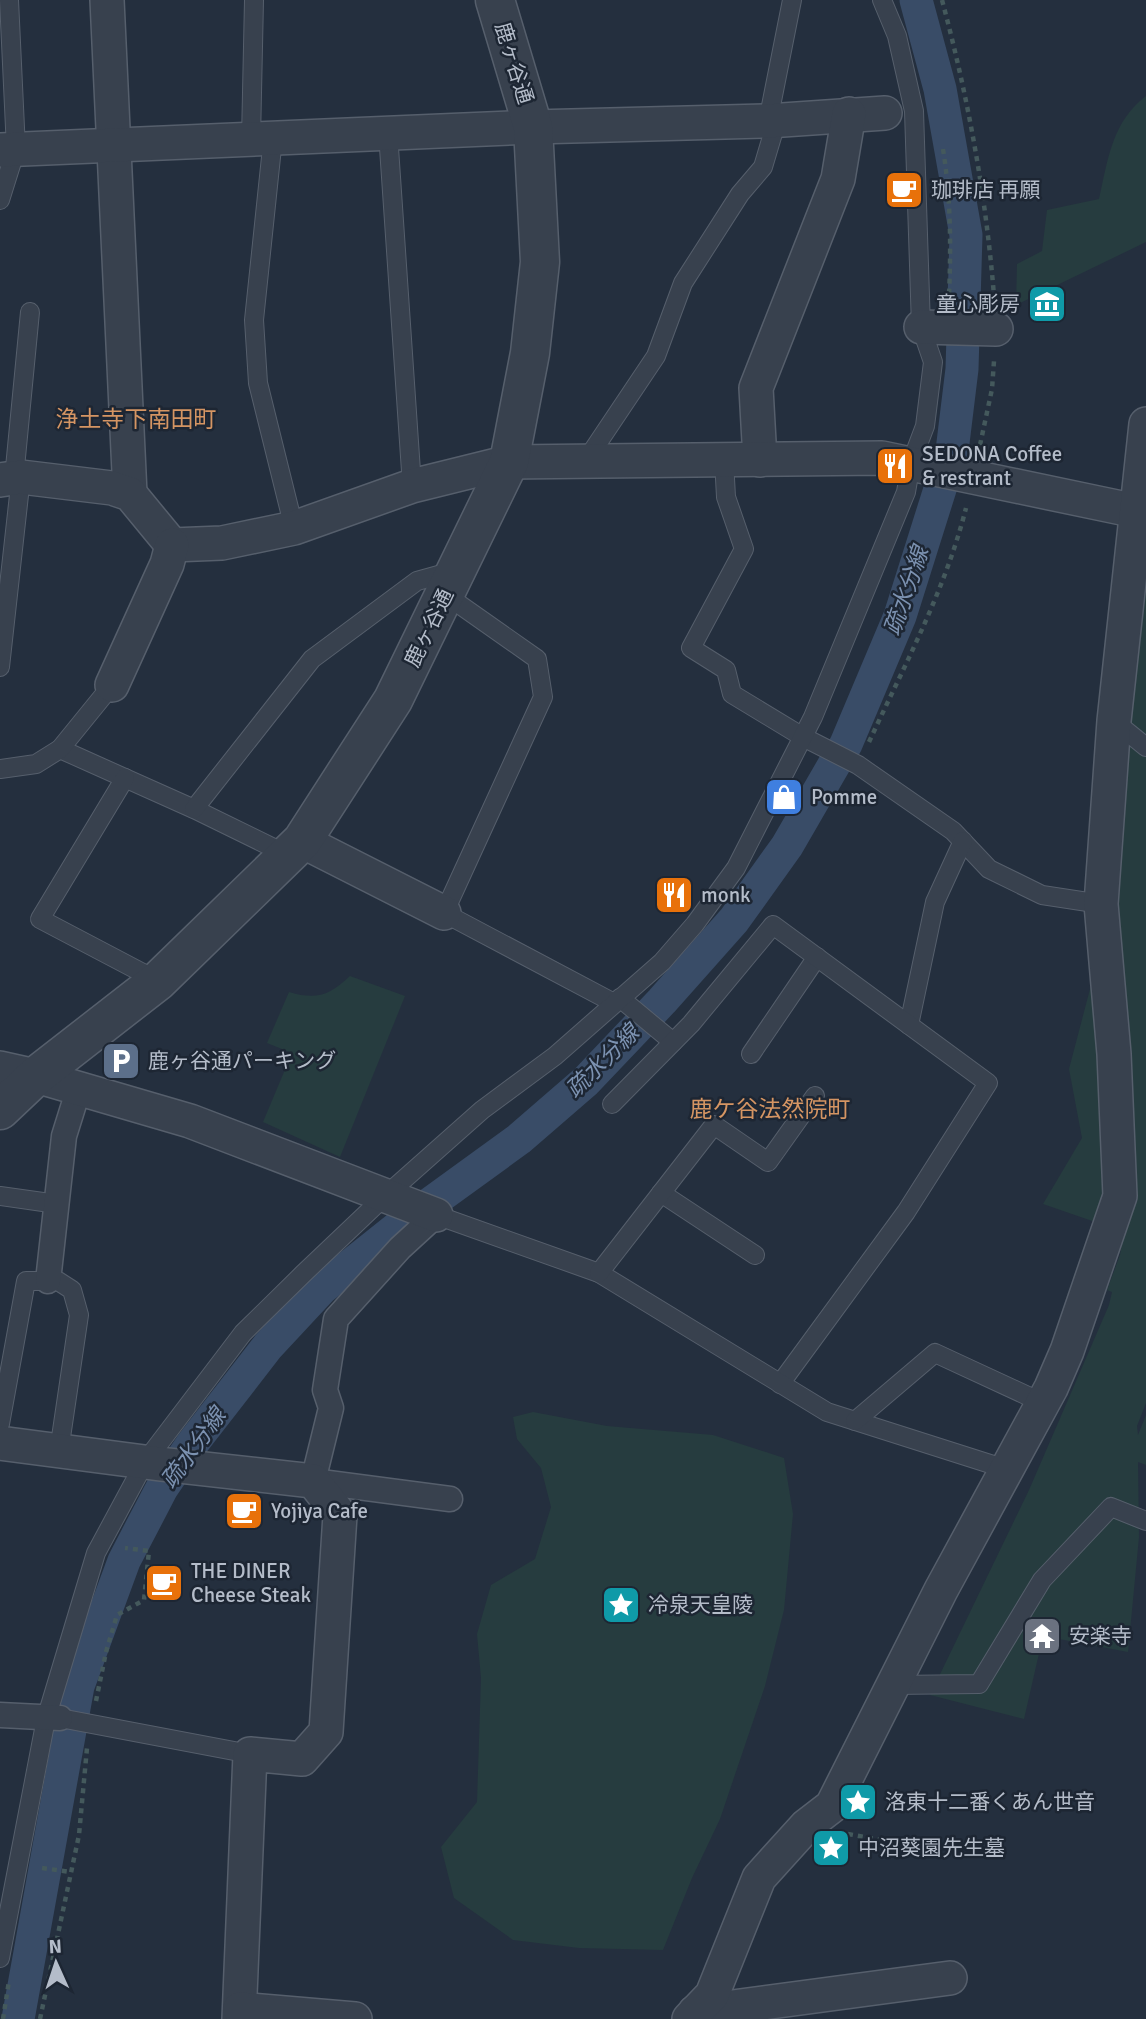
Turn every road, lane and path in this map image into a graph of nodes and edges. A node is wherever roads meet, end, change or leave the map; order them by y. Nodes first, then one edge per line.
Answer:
1 (9, 0) edge
2 (107, 0) edge
3 (254, 0) edge
4 (495, 0) edge
5 (792, 0) edge
6 (882, 0) edge
7 (942, 0) edge
8 (885, 113) dead end
9 (849, 114) junction
10 (773, 121) junction
11 (533, 127) junction
12 (388, 133) junction
13 (262, 139) junction
14 (114, 145) junction
15 (8, 150) edge
16 (0, 200) edge
17 (30, 312) dead end
18 (921, 327) junction
19 (976, 328) junction
20 (1146, 424) edge
21 (724, 460) junction
22 (760, 460) junction
23 (585, 461) junction
24 (509, 462) junction
25 (919, 465) junction
26 (970, 476) junction
27 (12, 478) edge
28 (412, 486) junction
29 (130, 494) junction
30 (1136, 511) junction
31 (294, 528) junction
32 (172, 545) junction
33 (451, 583) junction
34 (0, 667) edge
35 (112, 685) joint
36 (1114, 721) junction
37 (810, 740) junction
38 (1146, 747) edge
39 (60, 749) junction
40 (855, 764) junction
41 (0, 769) edge
42 (125, 778) junction
43 (194, 809) junction
44 (963, 841) junction
45 (295, 848) junction
46 (1101, 904) junction
47 (444, 913) junction
48 (817, 957) junction
49 (158, 981) junction
50 (621, 1003) junction
51 (909, 1025) junction
52 (669, 1039) junction
53 (751, 1054) dead end
54 (18, 1072) edge
55 (79, 1088) junction
56 (815, 1096) dead end
57 (612, 1104) dead end
58 (0, 1110) edge
59 (661, 1193) junction
60 (0, 1196) edge
61 (57, 1204) junction
62 (414, 1208) junction
63 (755, 1255) dead end
64 (599, 1273) junction
65 (48, 1281) junction
66 (780, 1384) junction
67 (1043, 1403) junction
68 (855, 1421) junction
69 (0, 1424) edge
70 (0, 1443) edge
71 (59, 1451) junction
72 (164, 1465) junction
73 (1006, 1469) junction
74 (313, 1480) junction
75 (450, 1499) dead end
76 (1146, 1521) edge
77 (149, 1551) dead end
78 (893, 1685) junction
79 (0, 1716) edge
80 (53, 1719) junction
81 (89, 1723) junction
82 (250, 1754) junction
83 (889, 1842) dead end
84 (931, 1849) dead end
85 (36, 1867) dead end
86 (71, 1872) junction
87 (0, 1958) edge
88 (950, 1978) dead end
89 (240, 2014) edge
90 (692, 2016) edge
91 (40, 2019) edge
92 (355, 2019) edge

1 - 15 lane
2 - 14 street
3 - 13 lane
4 - 11 street, 鹿ヶ谷通
5 - 10 lane
6 - 18 lane
7 - 19 path
8 - 9 street
9 - 10 street
9 - 22 street
10 - 11 street
10 - 23 lane
11 - 12 street
11 - 24 street, 鹿ヶ谷通
12 - 13 street
12 - 28 lane
13 - 14 street
13 - 31 lane
14 - 15 street
14 - 29 street
15 - 16 lane
17 - 27 lane
18 - 19 street
18 - 25 lane
19 - 26 path
20 - 30 street
21 - 22 street
21 - 23 street
21 - 37 lane
22 - 25 street
23 - 24 street
24 - 28 street
24 - 33 street, 鹿ヶ谷通
25 - 26 street
25 - 37 lane
26 - 30 street
26 - 40 path
27 - 29 street
27 - 34 lane
28 - 31 street
29 - 32 street
30 - 36 street
31 - 32 street
32 - 35 street
33 - 43 lane
33 - 45 street, 鹿ヶ谷通
33 - 47 lane
35 - 39 lane
36 - 38 lane
36 - 46 street
37 - 40 lane
37 - 50 lane
39 - 41 lane
39 - 42 lane
40 - 44 lane
42 - 43 lane
42 - 49 lane
43 - 45 lane
44 - 46 lane
44 - 51 lane
45 - 47 street
45 - 49 street, 鹿ヶ谷通
46 - 67 street
47 - 50 lane
48 - 51 lane
48 - 52 lane
48 - 53 lane
49 - 54 street, 鹿ヶ谷通
50 - 52 lane
50 - 62 lane
51 - 66 lane
52 - 57 lane
54 - 55 street
54 - 58 street, 鹿ヶ谷通
55 - 61 street
55 - 62 street
56 - 59 lane
59 - 63 lane
59 - 64 lane
60 - 61 lane
61 - 65 street
62 - 64 lane
62 - 72 lane
62 - 74 street
64 - 66 lane
65 - 69 lane
65 - 71 lane
66 - 68 lane
67 - 68 lane
67 - 73 street
68 - 73 lane
70 - 71 street
71 - 72 street
72 - 74 street
72 - 80 lane
73 - 78 street
74 - 75 street
74 - 82 street
76 - 78 lane
77 - 81 path
78 - 90 street
79 - 80 street
80 - 81 lane
80 - 87 lane
81 - 82 lane
81 - 86 path
82 - 89 street
83 - 84 path
85 - 86 path
86 - 91 path
88 - 90 street
89 - 92 street

